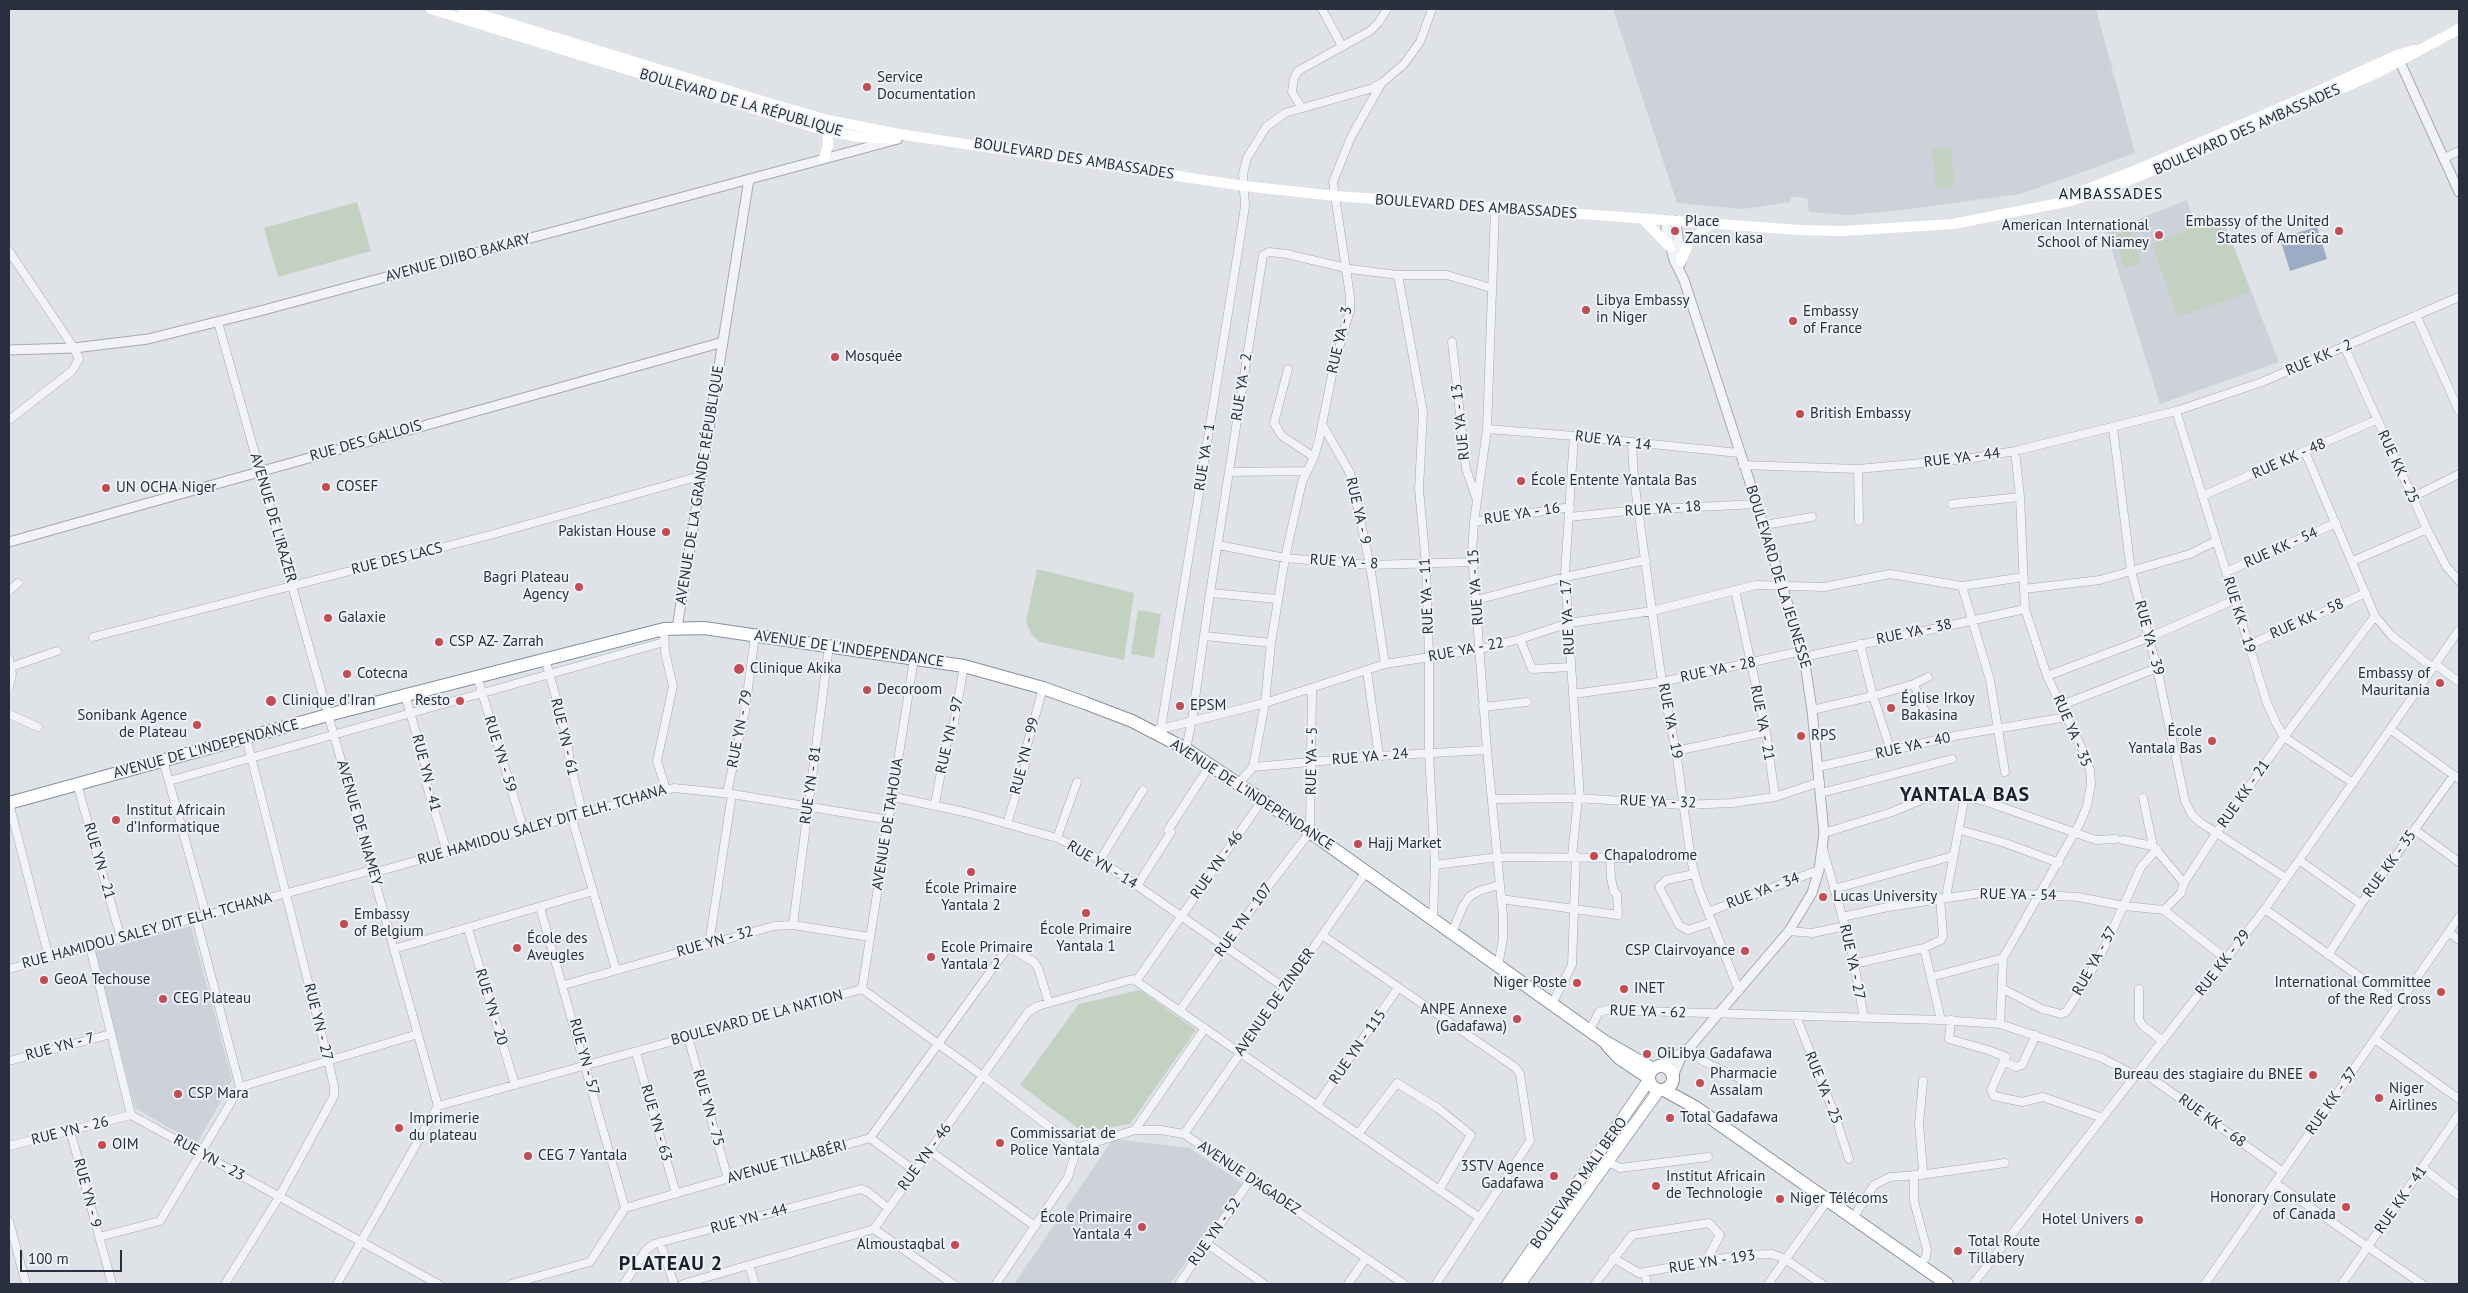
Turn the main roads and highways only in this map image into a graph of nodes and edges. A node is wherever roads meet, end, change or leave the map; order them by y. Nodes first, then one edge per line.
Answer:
1 (431, 9) edge
2 (463, 9) edge
3 (506, 28) junction
4 (2459, 29) edge
5 (2424, 48) junction
6 (771, 109) junction
7 (828, 120) junction
8 (826, 131) junction
9 (899, 137) junction
10 (917, 137) joint
11 (824, 158) road end
12 (2037, 208) junction
13 (1643, 219) junction
14 (1710, 224) junction
15 (1670, 247) road end
16 (1681, 261) road end
17 (9, 803) edge
18 (1653, 1073) junction
19 (1667, 1084) junction
20 (1602, 1159) junction
21 (1508, 1284) edge
22 (1520, 1284) edge
23 (1947, 1284) edge

1 - 3 main road, BOULEVARD DE LA RÉPUBLIQUE
2 - 3 main road, BOULEVARD DE LA RÉPUBLIQUE
3 - 6 main road, BOULEVARD DE LA RÉPUBLIQUE
4 - 5 main road, BOULEVARD DES AMBASSADES
5 - 12 main road, BOULEVARD DES AMBASSADES
5 - 12 main road, BOULEVARD DES AMBASSADES
6 - 7 main road, BOULEVARD DE LA RÉPUBLIQUE
6 - 8 main road, BOULEVARD DE LA RÉPUBLIQUE
7 - 8 main road
7 - 9 main road, BOULEVARD DE LA RÉPUBLIQUE
8 - 9 main road, BOULEVARD DE LA RÉPUBLIQUE
8 - 11 main road
9 - 10 main road, BOULEVARD DE LA RÉPUBLIQUE
10 - 13 main road, BOULEVARD DES AMBASSADES
12 - 14 main road, BOULEVARD DES AMBASSADES
13 - 14 main road, BOULEVARD DES AMBASSADES
13 - 15 main road
14 - 16 main road
17 - 18 highway, AVENUE DE L'INDEPENDANCE
18 - 19 highway
18 - 19 highway
18 - 20 main road, BOULEVARD MALI BERO
19 - 20 main road, BOULEVARD MALI BERO
19 - 23 highway
20 - 21 main road, BOULEVARD MALI BERO
20 - 22 main road, BOULEVARD MALI BERO

